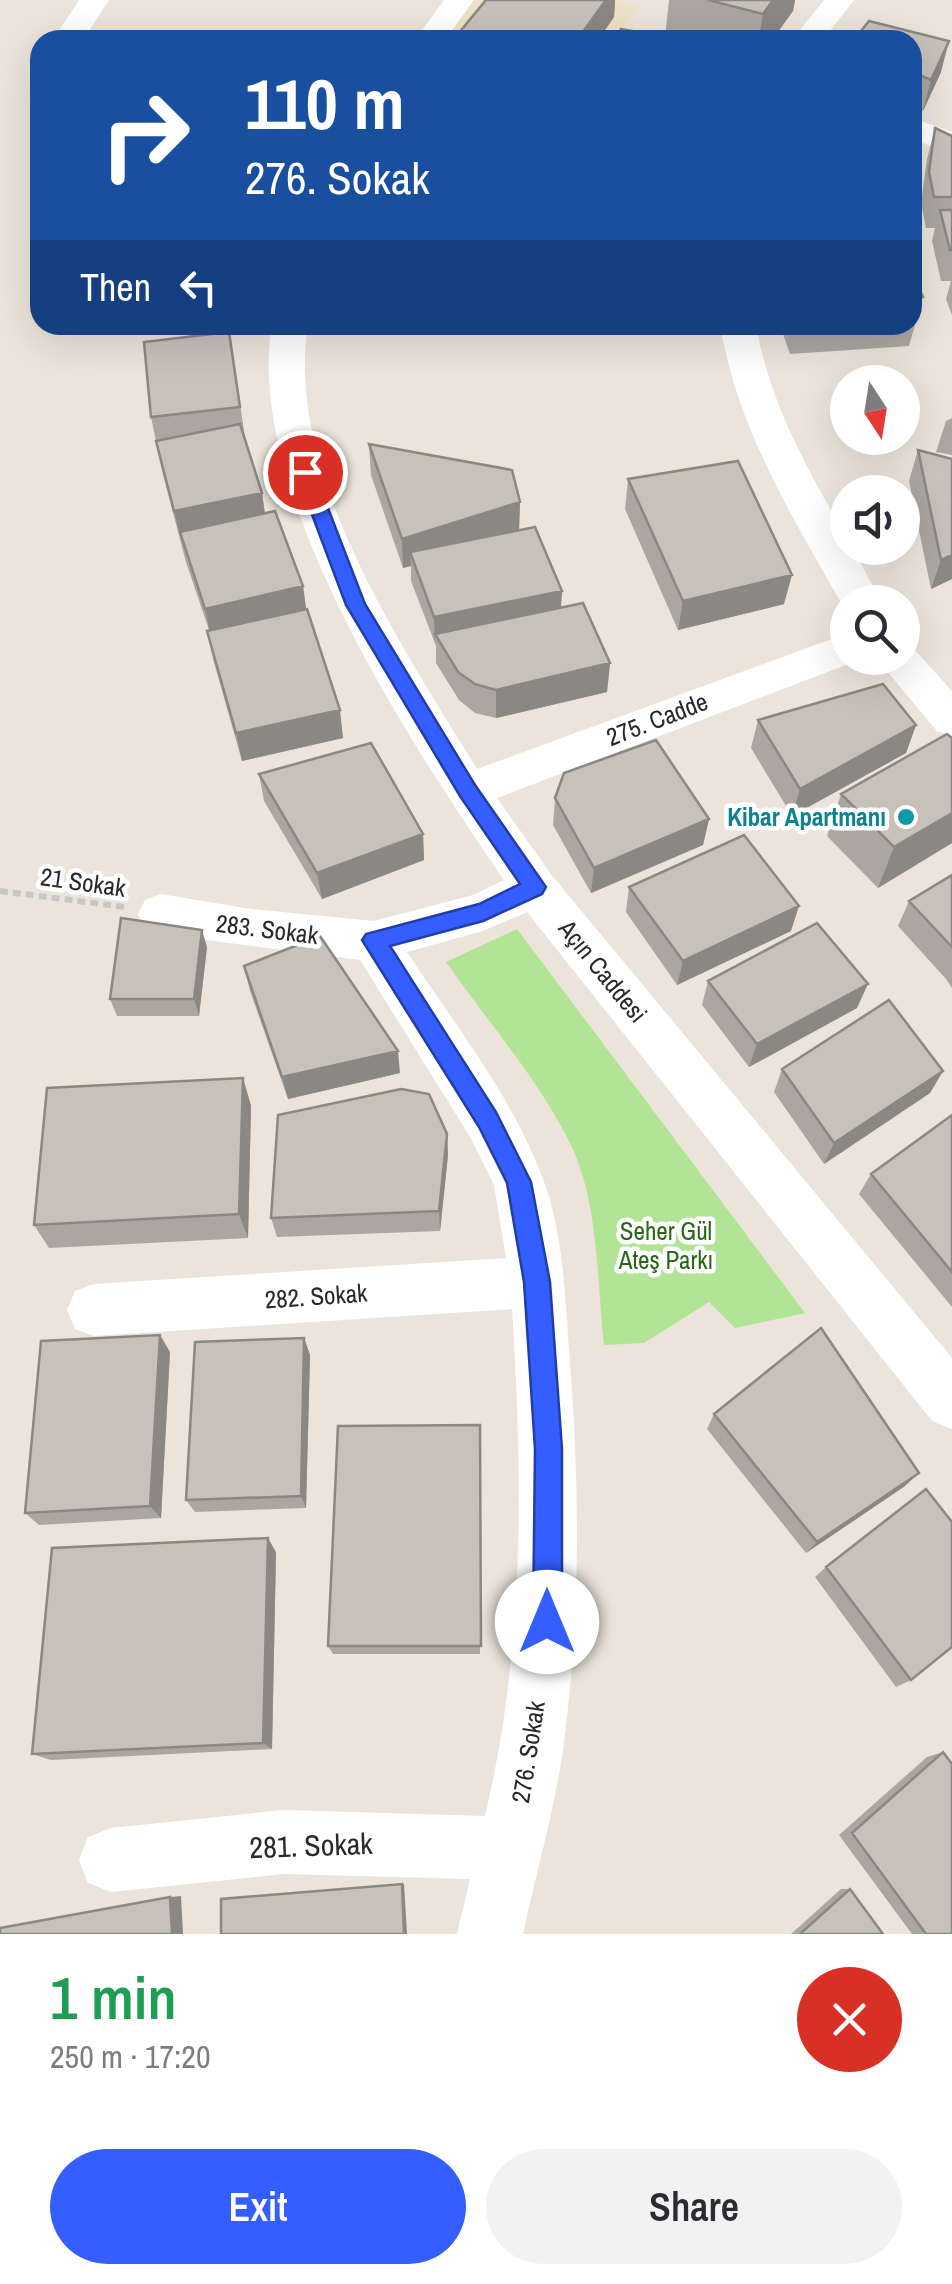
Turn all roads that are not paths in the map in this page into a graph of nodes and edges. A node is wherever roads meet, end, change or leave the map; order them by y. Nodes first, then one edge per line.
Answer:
1 (94, 0) edge
2 (459, 0) edge
3 (839, 0) edge
4 (74, 30) edge
5 (437, 30) edge
6 (815, 30) edge
7 (922, 131) edge
8 (952, 144) edge
9 (288, 335) edge
10 (739, 335) edge
11 (851, 585) edge
12 (830, 655) edge
13 (912, 675) edge
14 (952, 719) edge
15 (468, 790) junction
16 (534, 887) junction
17 (161, 914) road end
18 (374, 940) junction
19 (537, 1282) junction
20 (94, 1310) dead end
21 (952, 1401) edge
22 (511, 1850) junction
23 (111, 1860) dead end
24 (490, 1934) edge

1 - 4 street
2 - 5 street
3 - 6 street
7 - 8 street
9 - 15 street, Açın Caddesi
10 - 11 street
12 - 15 street, 275. Cadde
13 - 14 street
15 - 16 street, Açın Caddesi
16 - 18 street
16 - 21 street, Açın Caddesi
17 - 18 street, 283. Sokak
18 - 19 street, 276. Sokak
19 - 20 street, 282. Sokak
19 - 22 street, 276. Sokak
22 - 23 street, 281. Sokak
22 - 24 street, 276. Sokak

